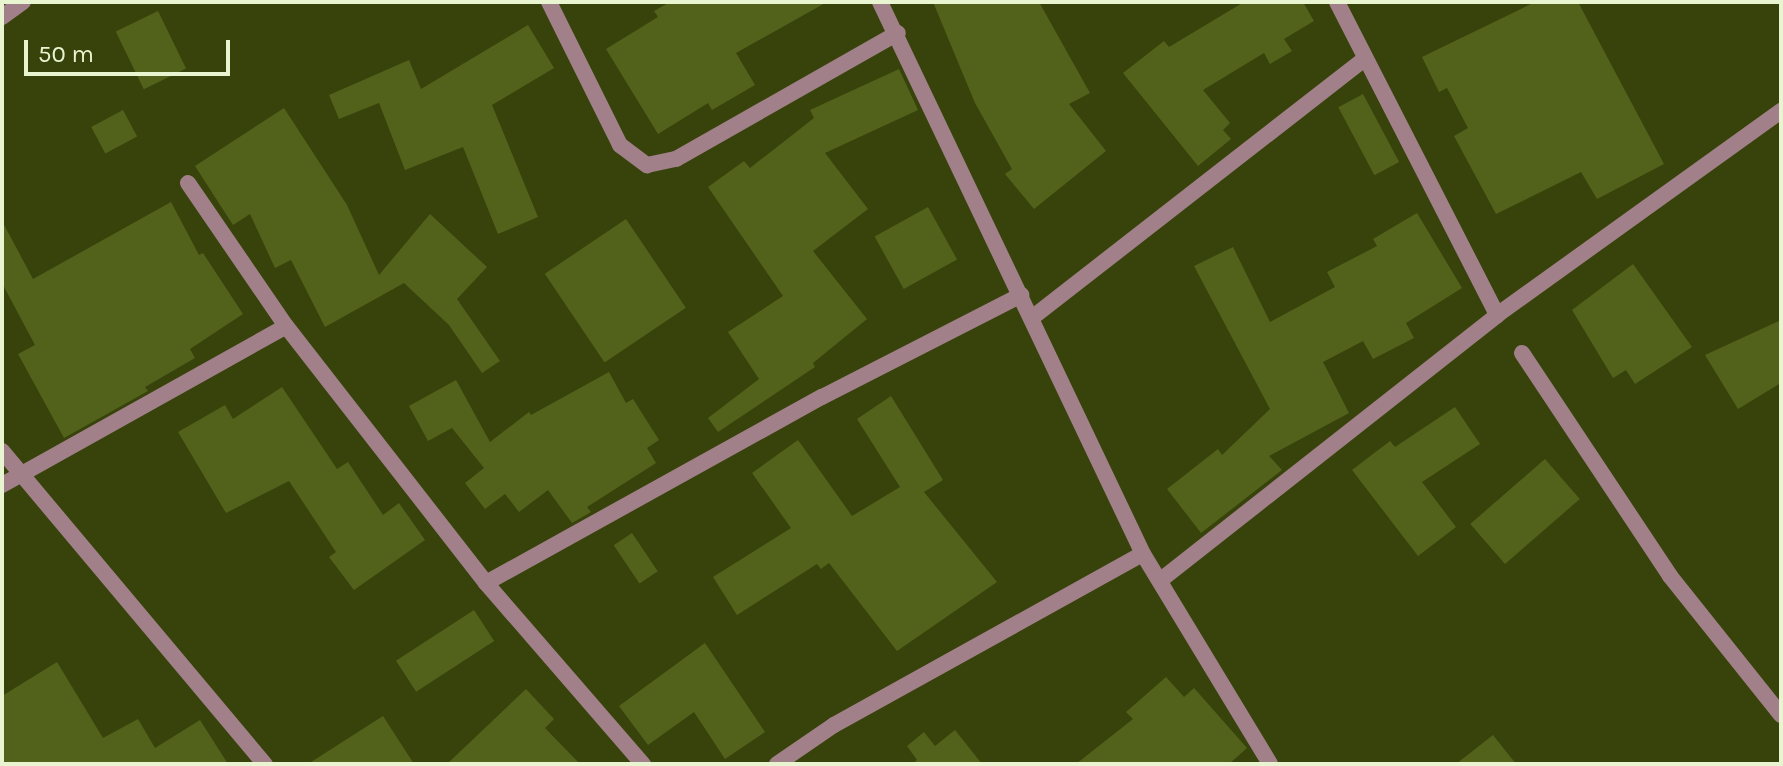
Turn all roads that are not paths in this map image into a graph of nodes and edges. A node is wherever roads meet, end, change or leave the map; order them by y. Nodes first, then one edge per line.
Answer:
1 (23, 2) edge
2 (549, 2) edge
3 (880, 2) edge
4 (1337, 2) edge
5 (2, 17) edge
6 (898, 33) junction
7 (1365, 59) junction
8 (1781, 111) edge
9 (188, 183) dead end
10 (1021, 295) junction
11 (1497, 315) junction
12 (1033, 317) junction
13 (286, 326) junction
14 (1522, 353) dead end
15 (2, 451) edge
16 (18, 476) junction
17 (2, 485) edge
18 (1143, 554) junction
19 (1162, 579) junction
20 (486, 583) junction
21 (1781, 715) edge
22 (265, 764) edge
23 (643, 764) edge
24 (777, 764) edge
25 (1270, 764) edge

1 - 5 street
2 - 6 street
3 - 6 street
4 - 7 street
6 - 10 street
7 - 11 street
7 - 12 street
8 - 11 street
9 - 13 street
10 - 12 street
10 - 20 street
11 - 19 street
12 - 18 street
13 - 16 street
13 - 20 street
14 - 21 street
15 - 16 street
16 - 17 street
16 - 22 street
18 - 19 street
18 - 24 street
19 - 25 street
20 - 23 street

